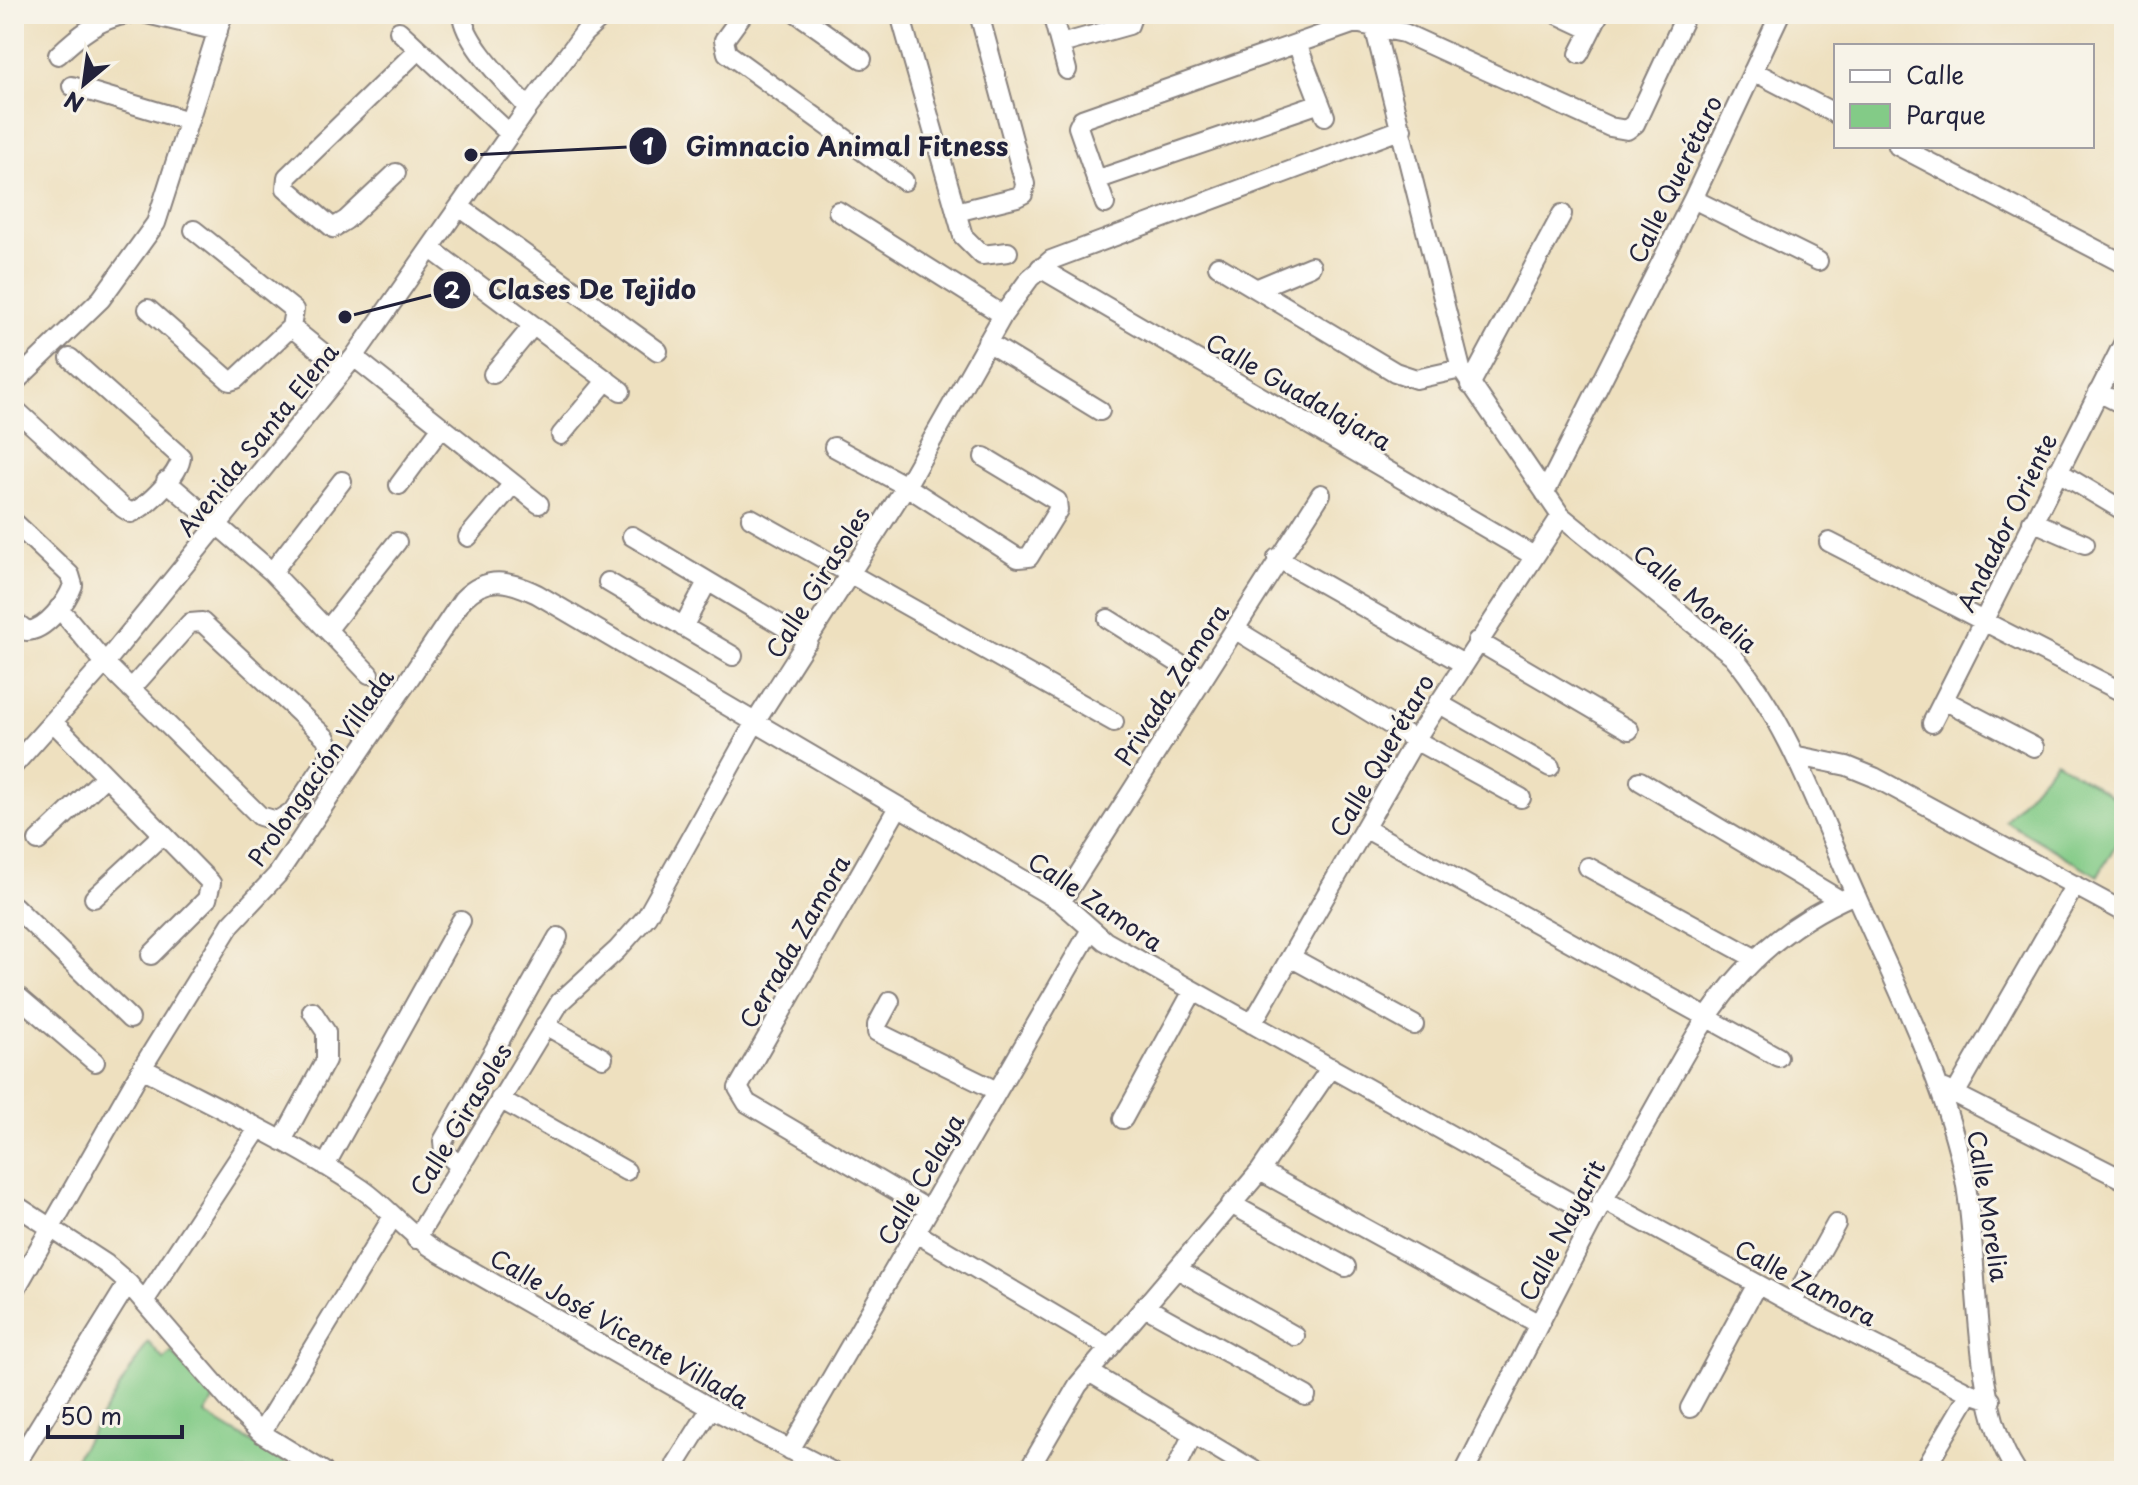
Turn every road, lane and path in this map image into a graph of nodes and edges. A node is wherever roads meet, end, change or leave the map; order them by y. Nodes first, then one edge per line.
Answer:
1 (128, 14) edge
2 (147, 14) edge
3 (462, 14) edge
4 (605, 14) edge
5 (743, 14) edge
6 (798, 14) edge
7 (900, 14) edge
8 (979, 14) edge
9 (1052, 14) edge
10 (1133, 14) edge
11 (1557, 14) edge
12 (1780, 14) edge
13 (1372, 19) edge
14 (1683, 21) dead end
15 (220, 22) edge
16 (1595, 22) edge
17 (399, 31) dead end
18 (1061, 44) junction
19 (1297, 44) junction
20 (418, 50) junction
21 (1579, 54) dead end
22 (58, 55) dead end
23 (862, 59) dead end
24 (1067, 70) dead end
25 (1753, 71) junction
26 (72, 86) dead end
27 (528, 108) junction
28 (1834, 113) edge
29 (189, 121) junction
30 (1402, 129) junction
31 (510, 134) junction
32 (1902, 148) edge
33 (396, 173) dead end
34 (1096, 180) junction
35 (904, 181) dead end
36 (1693, 199) junction
37 (1105, 204) dead end
38 (461, 208) junction
39 (838, 211) dead end
40 (956, 212) junction
41 (1562, 214) dead end
42 (194, 230) dead end
43 (431, 249) junction
44 (1008, 252) dead end
45 (1818, 261) dead end
46 (2124, 264) edge
47 (1218, 266) dead end
48 (1311, 266) dead end
49 (1040, 268) junction
50 (1258, 288) junction
51 (148, 309) dead end
52 (1003, 315) junction
53 (291, 327) junction
54 (532, 327) junction
55 (987, 342) junction
56 (2124, 342) edge
57 (658, 351) dead end
58 (70, 358) dead end
59 (349, 363) junction
60 (493, 374) dead end
61 (1465, 377) junction
62 (14, 383) edge
63 (2098, 392) junction
64 (2124, 405) edge
65 (17, 411) dead end
66 (1100, 411) dead end
67 (441, 428) junction
68 (561, 435) dead end
69 (834, 447) dead end
70 (984, 457) dead end
71 (2057, 471) junction
72 (166, 481) junction
73 (342, 481) dead end
74 (513, 484) junction
75 (399, 485) dead end
76 (906, 486) junction
77 (1545, 493) junction
78 (1321, 494) dead end
79 (539, 504) dead end
80 (2124, 511) edge
81 (1561, 516) junction
82 (751, 518) dead end
83 (2032, 521) junction
84 (14, 522) edge
85 (219, 525) junction
86 (632, 536) dead end
87 (468, 537) dead end
88 (397, 542) dead end
89 (1829, 542) dead end
90 (2085, 544) dead end
91 (1534, 556) junction
92 (1277, 558) junction
93 (272, 572) junction
94 (850, 575) junction
95 (490, 580) joint
96 (608, 582) dead end
97 (707, 582) junction
98 (59, 608) junction
99 (1108, 619) dead end
100 (1984, 619) junction
101 (14, 621) edge
102 (683, 627) junction
103 (328, 629) junction
104 (1236, 630) junction
105 (808, 641) junction
106 (1477, 641) junction
107 (733, 656) dead end
108 (105, 663) junction
109 (1462, 663) junction
110 (369, 674) dead end
111 (1202, 678) junction
112 (131, 689) junction
113 (2124, 693) edge
114 (1944, 700) junction
115 (1438, 703) junction
116 (1114, 722) dead end
117 (54, 723) junction
118 (1932, 723) dead end
119 (754, 724) junction
120 (1629, 730) dead end
121 (1415, 740) junction
122 (2034, 747) dead end
123 (17, 755) edge
124 (1798, 756) junction
125 (1550, 767) dead end
126 (105, 777) junction
127 (1640, 781) dead end
128 (1521, 798) dead end
129 (897, 809) junction
130 (1366, 829) junction
131 (162, 835) junction
132 (38, 841) dead end
133 (1588, 867) dead end
134 (2075, 885) junction
135 (1847, 897) junction
136 (94, 898) dead end
137 (1061, 902) junction
138 (14, 906) edge
139 (2123, 909) edge
140 (461, 921) dead end
141 (1090, 931) junction
142 (558, 937) dead end
143 (151, 955) dead end
144 (1292, 958) junction
145 (1756, 959) junction
146 (1193, 991) junction
147 (14, 993) edge
148 (890, 1001) dead end
149 (312, 1011) dead end
150 (1708, 1016) junction
151 (130, 1019) dead end
152 (1252, 1024) junction
153 (545, 1025) junction
154 (1414, 1025) dead end
155 (1778, 1057) dead end
156 (603, 1058) dead end
157 (95, 1062) dead end
158 (1331, 1067) junction
159 (142, 1068) junction
160 (997, 1091) junction
161 (1948, 1091) junction
162 (500, 1099) junction
163 (1123, 1119) dead end
164 (258, 1129) junction
165 (282, 1141) junction
166 (325, 1166) junction
167 (460, 1166) junction
168 (626, 1171) dead end
169 (1260, 1171) junction
170 (2124, 1180) edge
171 (14, 1204) edge
172 (1231, 1204) junction
173 (1598, 1207) junction
174 (929, 1210) junction
175 (392, 1218) junction
176 (1836, 1224) dead end
177 (50, 1226) junction
178 (916, 1233) junction
179 (416, 1239) junction
180 (1346, 1267) dead end
181 (1177, 1269) junction
182 (128, 1283) junction
183 (1757, 1284) junction
184 (14, 1292) edge
185 (145, 1300) junction
186 (1792, 1303) junction
187 (1145, 1307) junction
188 (1539, 1324) junction
189 (1295, 1336) dead end
190 (1110, 1348) junction
191 (1089, 1372) junction
192 (1970, 1393) junction
193 (1306, 1396) dead end
194 (1991, 1400) junction
195 (711, 1408) junction
196 (1690, 1408) dead end
197 (261, 1433) junction
198 (1192, 1436) junction
199 (790, 1450) junction
200 (676, 1464) dead end
201 (14, 1467) edge
202 (323, 1471) edge
203 (831, 1471) edge
204 (1028, 1471) edge
205 (1175, 1471) edge
206 (1255, 1471) edge
207 (1465, 1471) edge
208 (1924, 1471) edge
209 (2016, 1471) edge

1 - 22 street
2 - 15 street
3 - 27 street
4 - 27 street, Avenida Santa Elena
5 - 35 street
6 - 23 street
7 - 40 street
8 - 40 street
9 - 18 street
10 - 18 street
11 - 16 street
12 - 25 street, Calle Querétaro
13 - 14 street
13 - 19 street
13 - 30 street, Calle Morelia
15 - 29 street
16 - 21 street
17 - 20 street
18 - 24 street
19 - 34 street
19 - 34 street
20 - 31 street
20 - 33 street
25 - 28 street
25 - 36 street, Calle Querétaro
26 - 29 street
27 - 31 street, Avenida Santa Elena
29 - 62 street
30 - 49 street, Calle Girasoles
30 - 61 street, Calle Morelia
31 - 38 street, Avenida Santa Elena
32 - 46 street
34 - 37 street
36 - 45 street
36 - 77 street, Calle Querétaro
38 - 43 street, Avenida Santa Elena
38 - 57 street
39 - 52 street
40 - 44 street
41 - 61 street
42 - 53 street
43 - 54 street
43 - 59 street, Avenida Santa Elena
47 - 50 street
48 - 50 street
49 - 52 street, Calle Girasoles
49 - 91 street, Calle Guadalajara
50 - 61 street
51 - 53 street
52 - 55 street, Calle Girasoles
53 - 59 street
54 - 60 street
54 - 68 street
55 - 66 street
55 - 76 street, Calle Girasoles
56 - 63 street, Andador Oriente
58 - 72 street
59 - 67 street
59 - 85 street, Avenida Santa Elena
61 - 77 street, Calle Morelia
63 - 64 street
63 - 71 street, Andador Oriente
65 - 72 street
67 - 74 street
67 - 75 street
69 - 76 street
70 - 76 street
71 - 80 street
71 - 83 street, Andador Oriente
72 - 85 street
73 - 93 street
74 - 79 street
74 - 87 street
76 - 94 street, Calle Girasoles
77 - 81 street, Calle Morelia
78 - 92 street, Privada Zamora
81 - 91 street, Calle Querétaro
81 - 124 street, Calle Morelia
82 - 94 street
83 - 90 street
83 - 100 street, Andador Oriente
84 - 98 street
85 - 93 street
85 - 108 street, Avenida Santa Elena
86 - 97 street
88 - 103 street
89 - 100 street
91 - 106 street, Calle Querétaro
92 - 104 street, Privada Zamora
92 - 109 street
93 - 103 street
94 - 105 street, Calle Girasoles
94 - 116 street
95 - 119 street, Calle Zamora
95 - 159 street, Prolongación Villada
96 - 102 street
97 - 102 street
97 - 105 street
98 - 101 street
98 - 108 street
99 - 111 street
100 - 113 street
100 - 114 street, Andador Oriente
102 - 107 street
103 - 110 street
104 - 111 street, Privada Zamora
104 - 121 street
105 - 119 street, Calle Girasoles
106 - 109 street, Calle Querétaro
106 - 120 street
108 - 112 street
108 - 117 street, Avenida Santa Elena
109 - 115 street, Calle Querétaro
111 - 137 street, Privada Zamora
112 - 112 street
114 - 118 street, Andador Oriente
114 - 122 street
115 - 121 street, Calle Querétaro
115 - 125 street
117 - 123 street, Avenida Santa Elena
117 - 126 street
119 - 129 street, Calle Zamora
119 - 153 street, Calle Girasoles
121 - 128 street
121 - 130 street, Calle Querétaro
124 - 134 street
124 - 135 street, Calle Morelia
126 - 131 street
126 - 132 street
127 - 135 street
129 - 137 street, Calle Zamora
129 - 174 street, Cerrada Zamora
130 - 144 street, Calle Querétaro
130 - 150 street
131 - 136 street
131 - 143 street
133 - 145 street
134 - 139 street
134 - 161 street
135 - 145 street, Calle Nayarit
135 - 161 street, Calle Morelia
137 - 141 street, Calle Zamora
138 - 151 street
140 - 166 street
141 - 146 street, Calle Zamora
141 - 160 street, Calle Celaya
142 - 167 street
144 - 152 street, Calle Querétaro
144 - 154 street
145 - 150 street, Calle Nayarit
146 - 152 street, Calle Zamora
146 - 163 street
147 - 157 street
148 - 160 street
149 - 165 street
150 - 155 street
150 - 173 street, Calle Nayarit
152 - 158 street, Calle Zamora
153 - 156 street
153 - 162 street, Calle Girasoles
158 - 169 street
158 - 173 street, Calle Zamora
159 - 164 street
159 - 177 street, Prolongación Villada
160 - 174 street, Calle Celaya
161 - 170 street
161 - 194 street, Calle Morelia
162 - 167 street, Calle Girasoles
162 - 168 street
164 - 165 street
164 - 185 street
165 - 166 street
166 - 175 street
167 - 179 street, Calle Girasoles
169 - 172 street
169 - 188 street
171 - 177 street
172 - 180 street
172 - 181 street
173 - 183 street, Calle Zamora
173 - 188 street, Calle Nayarit
174 - 178 street, Calle Celaya
175 - 179 street, Calle José Vicente Villada
175 - 197 street, Calle Girasoles
176 - 186 street
177 - 182 street
177 - 184 street, Prolongación Villada
178 - 190 street
178 - 199 street, Calle Celaya
179 - 195 street, Calle José Vicente Villada
181 - 187 street
181 - 189 street
182 - 185 street
182 - 201 street
183 - 186 street, Calle Zamora
183 - 196 street
185 - 197 street
186 - 192 street, Calle Zamora
187 - 190 street
187 - 193 street
188 - 207 street, Calle Nayarit
190 - 191 street
191 - 198 street
191 - 204 street
192 - 194 street, Calle Zamora
192 - 208 street
194 - 209 street, Calle Morelia
195 - 199 street, Calle José Vicente Villada
195 - 200 street
197 - 202 street
198 - 205 street
198 - 206 street
199 - 203 street, Calle José Vicente Villada

